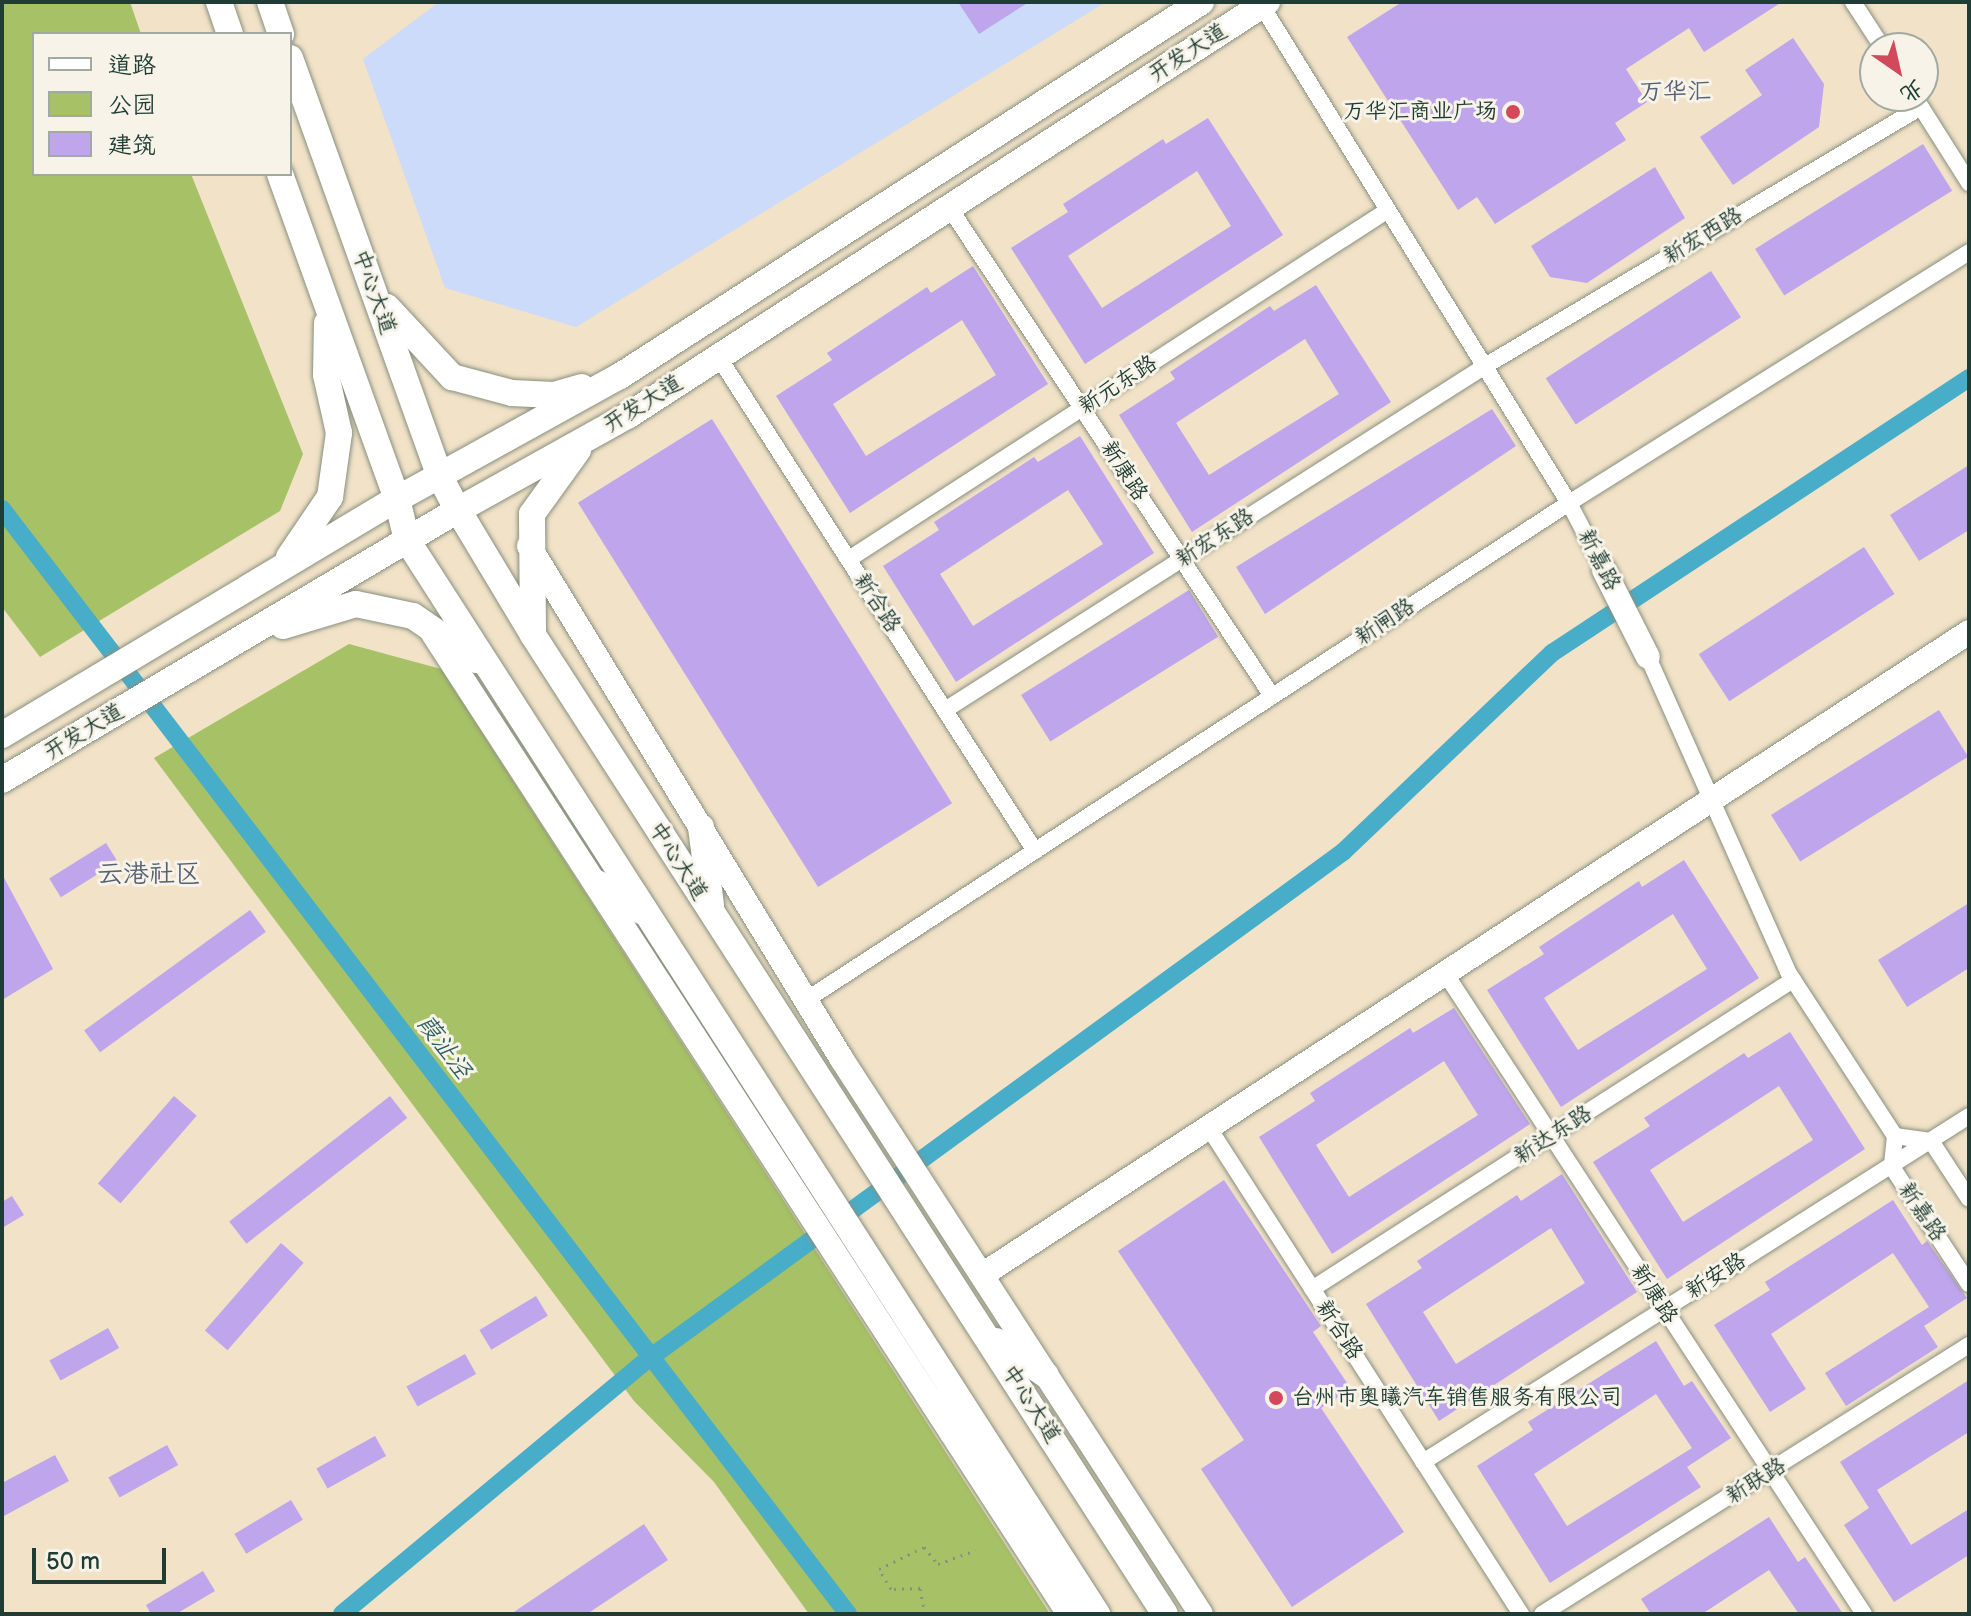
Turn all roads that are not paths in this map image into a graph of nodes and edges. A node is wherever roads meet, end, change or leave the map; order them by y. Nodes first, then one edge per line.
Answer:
1 (219, 2) edge
2 (270, 2) edge
3 (1201, 2) edge
4 (1853, 2) edge
5 (1264, 4) edge
6 (229, 32) edge
7 (280, 32) edge
8 (1873, 32) edge
9 (292, 64) edge
10 (1901, 112) edge
11 (1923, 112) edge
12 (281, 176) edge
13 (1969, 183) edge
14 (949, 207) junction
15 (1388, 210) junction
16 (1969, 252) edge
17 (372, 287) junction
18 (327, 304) junction
19 (718, 356) junction
20 (1485, 366) junction
21 (620, 376) junction
22 (1082, 408) junction
23 (629, 415) junction
24 (439, 475) junction
25 (397, 499) junction
26 (1569, 503) junction
27 (458, 510) junction
28 (407, 540) junction
29 (529, 546) junction
30 (849, 559) junction
31 (1182, 559) junction
32 (279, 570) junction
33 (1604, 570) joint
34 (428, 625) junction
35 (1969, 632) edge
36 (533, 635) junction
37 (234, 643) junction
38 (1648, 657) joint
39 (492, 672) junction
40 (1272, 696) junction
41 (945, 710) junction
42 (2, 735) edge
43 (2, 780) edge
44 (1712, 799) junction
45 (701, 827) junction
46 (1035, 851) junction
47 (597, 883) junction
48 (712, 913) junction
49 (649, 917) junction
50 (1445, 973) junction
51 (1793, 980) junction
52 (806, 1000) junction
53 (1969, 1116) edge
54 (1209, 1128) junction
55 (1551, 1136) junction
56 (1895, 1136) junction
57 (1931, 1141) junction
58 (1892, 1167) junction
59 (804, 1181) junction
60 (1969, 1199) edge
61 (842, 1239) junction
62 (982, 1275) junction
63 (1969, 1284) edge
64 (1312, 1289) junction
65 (1664, 1308) junction
66 (986, 1334) junction
67 (1969, 1345) edge
68 (1046, 1375) junction
69 (950, 1386) junction
70 (952, 1432) junction
71 (1423, 1462) junction
72 (1771, 1472) junction
73 (1069, 1614) edge
74 (1097, 1614) edge
75 (1165, 1614) edge
76 (1201, 1614) edge
77 (1521, 1614) edge
78 (1542, 1614) edge
79 (1864, 1614) edge

1 - 6 main road
2 - 7 main road
3 - 21 main road, 开发大道
4 - 8 street
5 - 14 main road, 开发大道
5 - 15 street, 新嘉路
9 - 17 main road, 中心大道
10 - 20 street, 新宏西路
11 - 13 street
12 - 18 main road
14 - 19 main road, 开发大道
14 - 22 street, 新康路
15 - 20 street, 新嘉路
15 - 22 street, 新元东路
16 - 26 street, 新闸路
17 - 21 main road
17 - 24 main road, 中心大道
18 - 25 main road
18 - 32 main road
19 - 23 main road, 开发大道
19 - 30 street, 新合路
20 - 26 street, 新嘉路
20 - 31 street, 新宏东路
21 - 24 main road, 开发大道
22 - 30 street, 新元东路
22 - 31 street, 新康路
23 - 27 main road, 开发大道
23 - 29 main road
24 - 25 main road, 开发大道
24 - 27 main road, 中心大道
25 - 28 main road
25 - 32 main road, 开发大道
26 - 33 street, 新嘉路
26 - 40 street, 新闸路
27 - 28 main road, 开发大道
27 - 36 main road, 中心大道
28 - 37 main road, 开发大道
28 - 39 main road
29 - 36 main road
29 - 45 main road
30 - 41 street, 新合路
31 - 40 street, 新康路
31 - 41 street, 新宏东路
32 - 42 main road, 开发大道
33 - 38 main road, 新嘉路
34 - 37 main road
34 - 39 main road
34 - 47 main road
35 - 44 main road
36 - 48 main road, 中心大道
37 - 43 main road, 开发大道
38 - 44 street, 新嘉路
39 - 49 main road
40 - 46 street, 新闸路
41 - 46 street, 新合路
44 - 50 main road
44 - 51 street, 新嘉路
45 - 48 main road
45 - 52 main road
46 - 52 street, 新闸路
47 - 49 main road
47 - 59 main road
48 - 66 main road, 中心大道
49 - 59 main road
50 - 54 main road
50 - 55 street, 新康路
51 - 55 street, 新达东路
51 - 56 street, 新嘉路
52 - 62 main road
53 - 57 street, 新安路
54 - 62 main road
54 - 64 street, 新合路
55 - 64 street, 新达东路
55 - 65 street, 新康路
56 - 57 street
56 - 58 street, 新嘉路
57 - 58 street, 新安路
57 - 60 street, 新嘉路
58 - 63 street, 新嘉路
58 - 65 street, 新安路
59 - 61 main road
61 - 69 main road
61 - 70 main road
62 - 68 main road
64 - 71 street, 新合路
65 - 71 street, 新安路
65 - 72 street, 新康路
66 - 68 main road
66 - 75 main road, 中心大道
67 - 72 street, 新联路
68 - 76 main road
69 - 70 main road
69 - 74 main road
70 - 73 main road
71 - 77 street, 新合路
72 - 78 street, 新联路
72 - 79 street, 新康路

